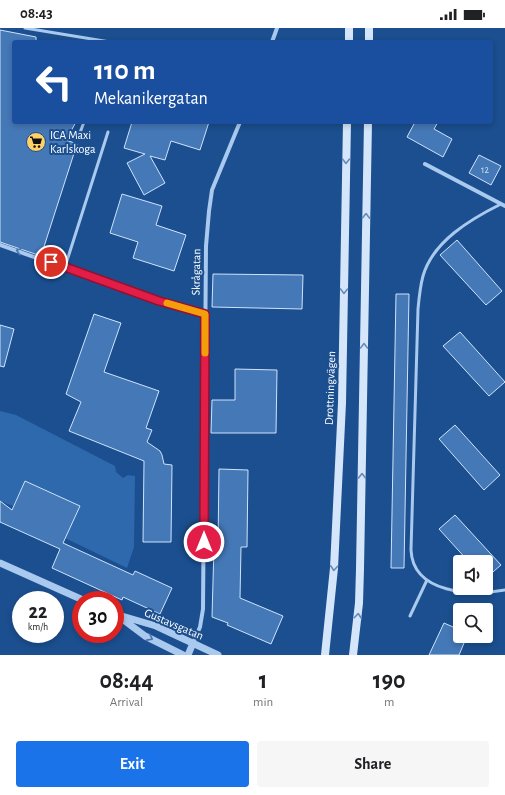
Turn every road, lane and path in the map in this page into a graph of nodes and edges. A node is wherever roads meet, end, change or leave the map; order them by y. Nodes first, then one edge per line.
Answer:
1 (25, 28) edge
2 (277, 28) edge
3 (349, 28) edge
4 (369, 28) edge
5 (98, 40) edge
6 (273, 40) edge
7 (349, 40) edge
8 (369, 40) edge
9 (83, 124) edge
10 (239, 124) edge
11 (347, 124) edge
12 (368, 124) edge
13 (108, 132) dead end
14 (78, 138) dead end
15 (425, 164) dead end
16 (503, 205) edge
17 (0, 245) edge
18 (64, 267) junction
19 (205, 314) junction
20 (0, 563) edge
21 (427, 580) junction
22 (505, 590) edge
23 (72, 595) edge
24 (410, 616) dead end
25 (124, 617) edge
26 (124, 620) edge
27 (193, 643) junction
28 (326, 651) edge
29 (183, 655) edge
30 (188, 655) edge
31 (218, 655) edge
32 (321, 655) edge
33 (353, 655) edge

1 - 5 lane
2 - 6 street
3 - 7 main road
4 - 8 main road
9 - 14 lane
10 - 19 street, Skrågatan
11 -> 28 main road, Drottningvägen
33 -> 12 main road
13 - 18 lane
15 - 16 street
16 - 21 lane
18 -> 17 street
18 - 19 street
19 - 27 street, Skrågatan
20 - 23 street
21 - 22 lane
21 - 24 lane
25 - 27 street, Gustavsgatan
26 -> 29 street, Gustavsgatan
27 - 30 street
27 - 31 street, Gustavsgatan
28 - 32 main road

